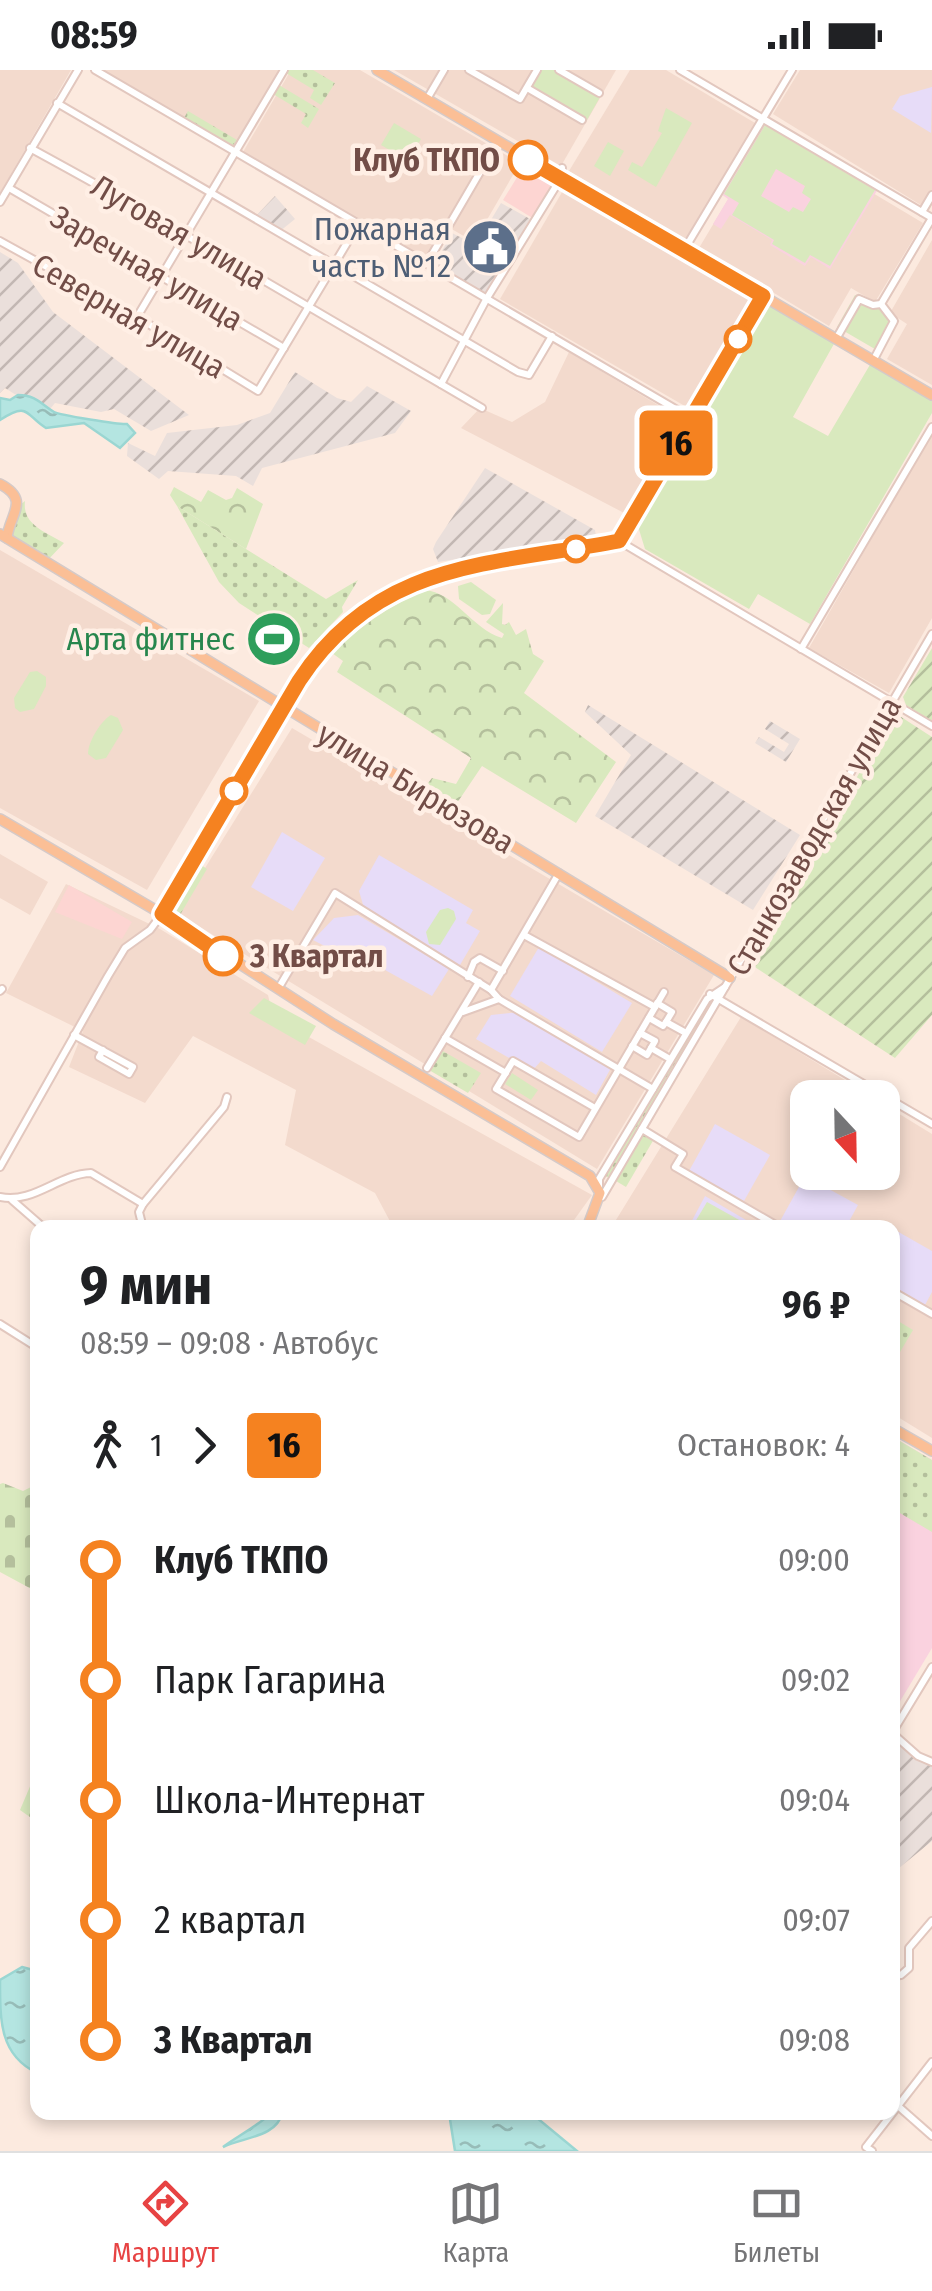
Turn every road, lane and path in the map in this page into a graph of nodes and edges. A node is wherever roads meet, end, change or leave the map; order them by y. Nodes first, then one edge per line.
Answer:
1 (78, 70) edge
2 (95, 70) edge
3 (284, 70) edge
4 (377, 70) edge
5 (444, 70) edge
6 (469, 70) edge
7 (537, 70) edge
8 (559, 70) edge
9 (680, 70) edge
10 (792, 70) edge
11 (527, 88) junction
12 (599, 93) dead end
13 (426, 99) junction
14 (57, 103) junction
15 (764, 118) junction
16 (582, 120) dead end
17 (502, 144) junction
18 (30, 148) junction
19 (234, 150) junction
20 (562, 173) junction
21 (9, 188) junction
22 (210, 191) junction
23 (932, 195) edge
24 (0, 202) edge
25 (922, 212) junction
26 (932, 218) edge
27 (359, 223) junction
28 (186, 232) junction
29 (0, 241) edge
30 (684, 250) junction
31 (335, 263) junction
32 (427, 263) junction
33 (161, 276) junction
34 (763, 296) junction
35 (487, 298) junction
36 (881, 304) junction
37 (309, 308) junction
38 (137, 316) junction
39 (552, 336) junction
40 (836, 339) junction
41 (465, 341) junction
42 (284, 348) junction
43 (873, 360) junction
44 (442, 384) junction
45 (932, 395) edge
46 (482, 408) dead end
47 (690, 418) junction
48 (932, 427) edge
49 (0, 484) edge
50 (3, 536) edge
51 (619, 541) junction
52 (932, 634) edge
53 (801, 649) junction
54 (892, 702) junction
55 (285, 706) junction
56 (932, 726) edge
57 (0, 819) edge
58 (559, 873) junction
59 (162, 914) junction
60 (524, 935) junction
61 (503, 971) junction
62 (468, 976) junction
63 (479, 982) junction
64 (728, 982) junction
65 (278, 990) junction
66 (491, 990) junction
67 (664, 992) dead end
68 (715, 998) junction
69 (499, 999) junction
70 (656, 1005) junction
71 (460, 1014) junction
72 (649, 1018) junction
73 (666, 1022) junction
74 (640, 1032) junction
75 (74, 1034) junction
76 (686, 1034) junction
77 (445, 1038) junction
78 (632, 1046) junction
79 (651, 1048) junction
80 (103, 1050) junction
81 (670, 1059) junction
82 (427, 1068) dead end
83 (618, 1069) junction
84 (506, 1073) junction
85 (653, 1089) junction
86 (227, 1098) dead end
87 (595, 1108) junction
88 (932, 1124) edge
89 (642, 1129) junction
90 (0, 1168) edge
91 (602, 1174) junction
92 (590, 1176) junction
93 (603, 1186) junction
94 (0, 1198) edge
95 (11, 1200) junction
96 (143, 1204) junction
97 (35, 1220) edge
98 (141, 1220) edge
99 (590, 1220) edge
100 (767, 1220) edge
101 (900, 1296) edge
102 (932, 1314) edge
103 (0, 1324) edge
104 (30, 1343) edge
105 (900, 1433) edge
106 (932, 1451) edge
107 (932, 1667) edge
108 (900, 1720) edge
109 (900, 1740) edge
110 (932, 1762) edge
111 (932, 1921) edge
112 (900, 1975) edge
113 (932, 2064) edge
114 (900, 2104) edge
115 (900, 2108) edge
116 (889, 2120) edge
117 (932, 2136) edge
118 (869, 2149) edge

1 - 14 street
2 - 19 street
3 - 19 street
4 - 13 main road
5 - 13 street
6 - 11 street
7 - 11 street
8 - 12 street
9 - 15 street
10 - 15 street
11 - 16 street
13 - 17 main road
14 - 18 street
14 - 22 street
15 - 25 street
15 - 30 street
17 - 20 main road
17 - 32 street
18 - 21 street
18 - 28 street, Луговая улица
19 - 22 street
19 - 27 street
20 - 30 main road
20 - 35 street
21 - 24 street
21 - 33 street, Заречная улица
22 - 28 street
22 - 31 street
23 - 25 street
25 - 26 street
26 - 36 street
27 - 31 street
27 - 32 street
28 - 33 street
28 - 37 street, Луговая улица
29 - 38 street, Северная улица
30 - 34 main road
31 - 37 street
31 - 41 street
32 - 35 street
33 - 38 street
33 - 42 street, Заречная улица
34 - 40 main road
34 - 47 street
35 - 39 street
35 - 41 street
36 - 40 street
36 - 43 street
37 - 42 street
37 - 44 street, Луговая улица
38 - 42 street, Северная улица
39 - 41 street
39 - 47 street
40 - 43 main road
41 - 44 street
43 - 45 main road
44 - 46 street, Луговая улица
47 - 51 street
48 - 53 street
49 - 50 main road
50 - 55 main road, улица Бирюзова
51 - 53 street
51 - 55 street
52 - 54 street, Станкозаводская улица
53 - 54 street
54 - 56 street
54 - 64 street, Станкозаводская улица
55 - 58 main road, улица Бирюзова
55 - 59 street
57 - 59 main road
58 - 60 street
58 - 64 main road, улица Бирюзова
59 - 65 main road
59 - 75 street
60 - 61 street
60 - 70 street
61 - 62 street
61 - 66 street
62 - 63 street
62 - 65 street
63 - 66 street
63 - 71 street
64 - 68 street, Станкозаводская улица
65 - 92 main road
66 - 69 street
67 - 70 street
68 - 76 street, Станкозаводская улица
68 - 88 street
68 - 89 street, Станкозаводская улица
69 - 71 street
69 - 83 street
70 - 72 street
70 - 73 street
71 - 77 street
72 - 73 street
72 - 74 street
73 - 76 street
74 - 78 street
74 - 79 street
75 - 80 street
75 - 90 street
76 - 81 street, Станкозаводская улица
77 - 82 street
77 - 84 street
78 - 79 street
78 - 83 street
79 - 81 street
80 - 80 street
81 - 85 street, Станкозаводская улица
83 - 85 street
83 - 87 street
84 - 87 street
84 - 87 street
85 - 91 street, Станкозаводская улица
86 - 96 street
89 - 93 street, Станкозаводская улица
89 - 100 street
91 - 92 street
91 - 93 street, Станкозаводская улица
92 - 93 main road
93 - 99 main road
94 - 95 street
95 - 96 street
95 - 97 street
96 - 98 street
101 - 102 street
103 - 104 street
105 - 106 main road
107 - 108 street
109 - 110 street
111 - 112 street
113 - 114 street
115 - 117 street
116 - 118 street

